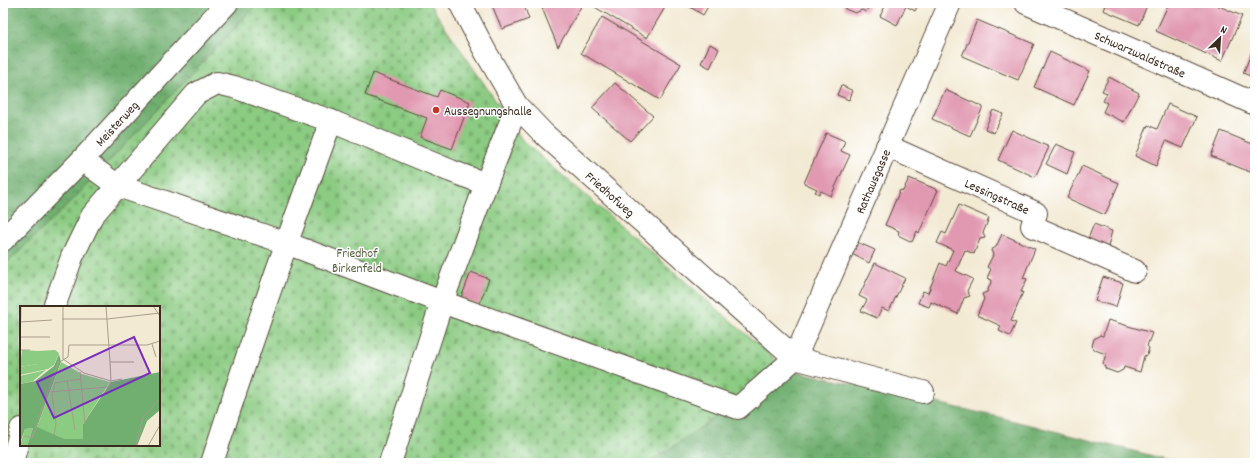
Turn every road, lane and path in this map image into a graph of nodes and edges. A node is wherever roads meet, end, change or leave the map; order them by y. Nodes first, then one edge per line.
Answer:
1 (227, 3) edge
2 (460, 3) edge
3 (950, 3) edge
4 (1026, 3) edge
5 (1255, 104) edge
6 (517, 106) junction
7 (331, 121) junction
8 (887, 146) junction
9 (82, 160) junction
10 (486, 184) junction
11 (118, 186) junction
12 (3, 240) edge
13 (286, 243) junction
14 (1135, 271) dead end
15 (442, 302) junction
16 (54, 306) edge
17 (795, 358) junction
18 (923, 392) dead end
19 (20, 433) edge
20 (12, 463) edge
21 (212, 463) edge
22 (390, 463) edge

1 - 9 street, Meisterweg
2 - 6 street, Friedhofweg
3 - 8 street, Rathausgasse
4 - 5 street, Schwarzwaldstraße
6 - 10 street
6 - 17 street, Friedhofweg
7 - 10 street
7 - 11 street
7 - 13 street
8 - 14 street, Lessingstraße
8 - 17 street, Rathausgasse
9 - 11 street
9 - 12 street, Meisterweg
10 - 15 street
11 - 13 street
11 - 16 street
13 - 15 street
13 - 21 street
15 - 17 street
15 - 22 street
17 - 18 street
19 - 20 street

